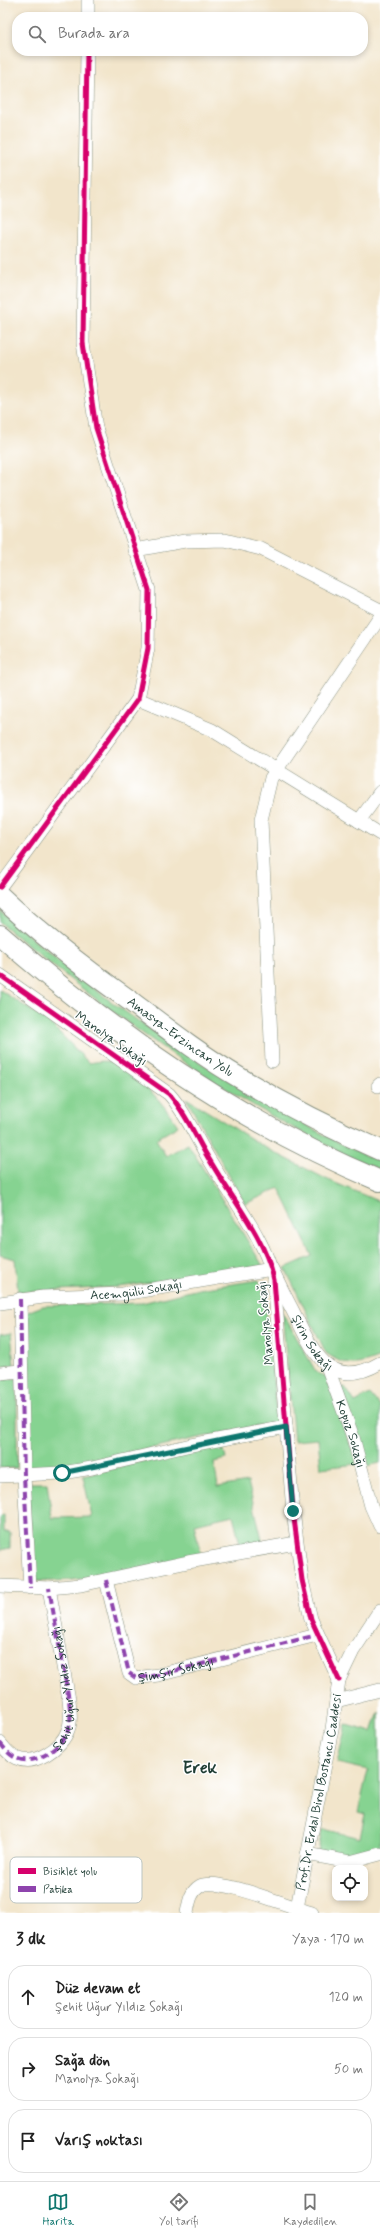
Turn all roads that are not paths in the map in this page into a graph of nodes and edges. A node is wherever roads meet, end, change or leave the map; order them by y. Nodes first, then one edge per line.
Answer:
1 (88, 0) edge
2 (88, 12) edge
3 (87, 56) edge
4 (135, 550) junction
5 (380, 610) edge
6 (380, 616) edge
7 (138, 699) junction
8 (277, 770) junction
9 (380, 792) edge
10 (359, 821) junction
11 (380, 834) edge
12 (0, 887) edge
13 (0, 896) edge
14 (0, 935) edge
15 (0, 975) edge
16 (272, 1061) dead end
17 (380, 1150) edge
18 (380, 1181) edge
19 (272, 1269) junction
20 (20, 1300) junction
21 (0, 1303) edge
22 (380, 1363) edge
23 (327, 1366) junction
24 (20, 1371) junction
25 (0, 1373) edge
26 (286, 1427) junction
27 (0, 1476) edge
28 (24, 1476) junction
29 (380, 1526) edge
30 (296, 1542) junction
31 (106, 1580) junction
32 (0, 1586) edge
33 (30, 1588) junction
34 (49, 1588) junction
35 (380, 1610) edge
36 (317, 1635) junction
37 (339, 1680) junction
38 (380, 1690) edge
39 (363, 1694) junction
40 (336, 1701) junction
41 (380, 1702) edge
42 (0, 1743) edge
43 (307, 1854) junction
44 (380, 1854) edge
45 (296, 1911) edge
46 (187, 1913) edge
47 (312, 1913) edge

1 - 2 street
3 - 4 street
4 - 5 street
4 - 7 street
6 - 8 street
7 - 8 street
7 - 12 street
8 - 10 street
8 - 16 street
9 - 10 street
10 - 11 street
13 - 17 highway, Amasya-Erzincan Yolu
14 - 18 highway
15 - 19 street, Manolya Sokağı
19 - 20 street, Acemgülü Sokağı
19 - 23 street, Şirin Sokağı
19 - 26 street, Manolya Sokağı
20 - 21 street, Acemgülü Sokağı
20 - 24 street
22 - 23 street, Şirin Sokağı
23 - 29 street, Kopuz Sokağı
24 - 25 street
24 - 28 street
26 - 28 street
26 - 30 street, Manolya Sokağı
27 - 28 street
28 - 33 street
30 - 31 street
30 - 36 street, Manolya Sokağı
31 - 34 street
31 - 36 street, Şimşir Sokağı
32 - 33 street
33 - 34 street
34 - 42 street, Şehit Uğur Yıldız Sokağı
35 - 37 street, Prof.Dr. Erdal Birol Bostancı Caddesi
36 - 37 street, Manolya Sokağı
37 - 40 street, Prof.Dr. Erdal Birol Bostancı Caddesi
38 - 39 street
39 - 40 street
39 - 41 street
40 - 43 street, Prof.Dr. Erdal Birol Bostancı Caddesi
43 - 44 street
43 - 45 street, Prof.Dr. Erdal Birol Bostancı Caddesi
45 - 46 street
45 - 47 street

